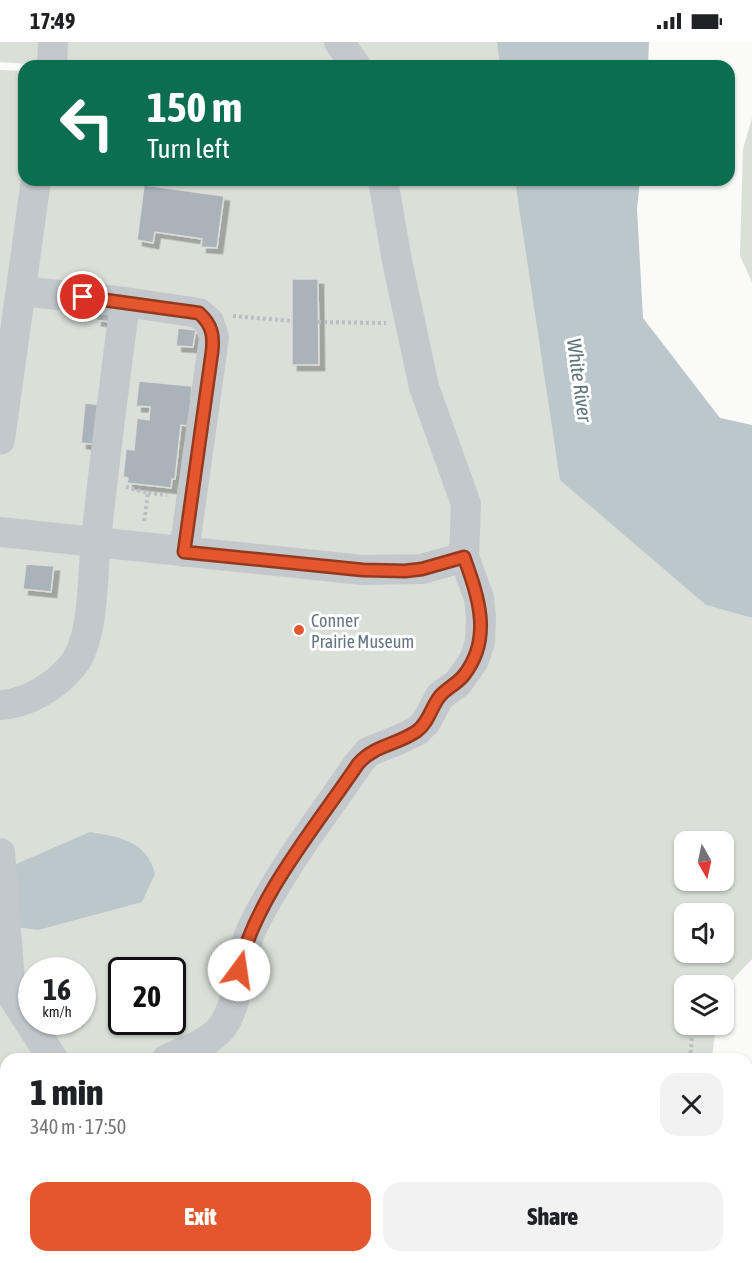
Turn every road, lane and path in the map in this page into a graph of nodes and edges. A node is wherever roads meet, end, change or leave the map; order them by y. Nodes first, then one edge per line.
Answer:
1 (53, 42) edge
2 (339, 42) edge
3 (52, 60) edge
4 (352, 60) edge
5 (35, 186) edge
6 (384, 186) edge
7 (21, 291) junction
8 (125, 302) junction
9 (199, 313) junction
10 (292, 321) dead end
11 (318, 322) dead end
12 (411, 324) junction
13 (0, 440) edge
14 (118, 478) dead end
15 (0, 532) edge
16 (95, 542) junction
17 (141, 547) junction
18 (184, 552) junction
19 (464, 557) junction
20 (0, 705) edge
21 (0, 853) edge
22 (692, 1036) dead end
23 (49, 1053) edge
24 (180, 1053) edge
25 (691, 1053) edge

1 - 3 lane
2 - 4 lane
5 - 7 lane
6 - 12 lane
7 - 8 lane
7 - 13 lane
8 - 9 lane
8 - 16 lane
9 - 10 path
9 - 18 lane
11 - 12 path
12 - 19 lane
14 - 17 path
15 - 16 lane
16 - 17 lane
16 - 20 lane
17 - 18 lane
18 - 19 lane
19 - 24 lane
21 - 23 lane
22 - 25 path

